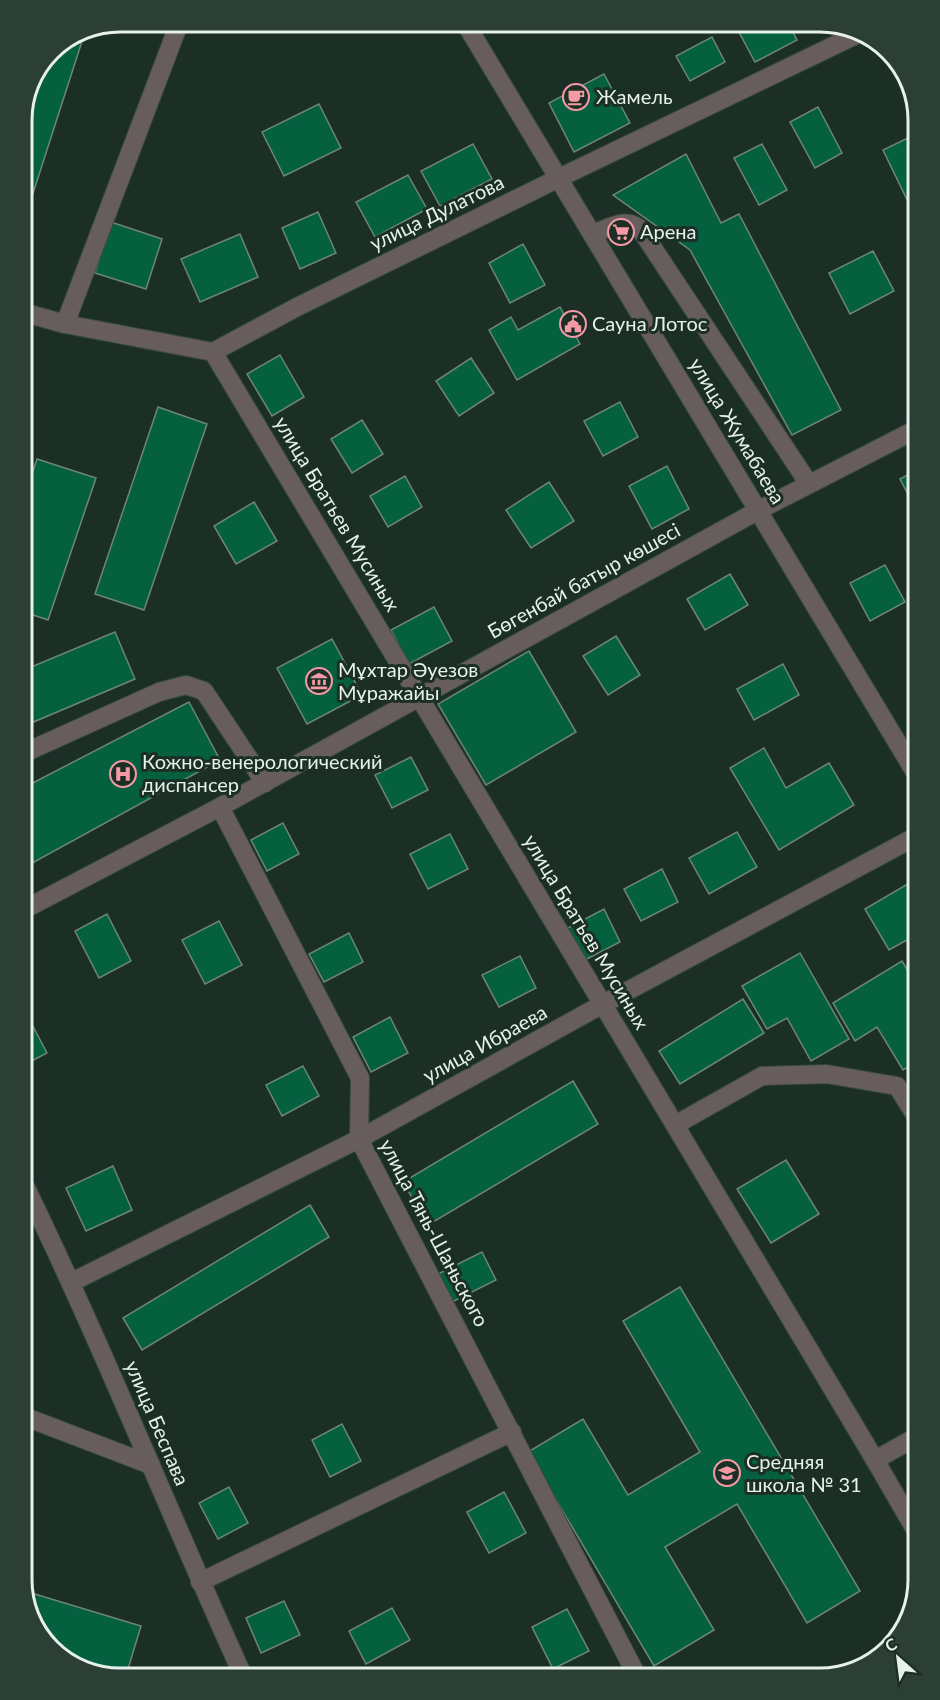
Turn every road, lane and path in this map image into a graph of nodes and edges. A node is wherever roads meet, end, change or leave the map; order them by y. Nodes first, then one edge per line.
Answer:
1 (176, 32) edge
2 (471, 32) edge
3 (851, 37) edge
4 (559, 178) junction
5 (592, 234) junction
6 (32, 315) edge
7 (65, 324) junction
8 (213, 352) junction
9 (908, 434) edge
10 (809, 484) junction
11 (759, 510) junction
12 (420, 698) junction
13 (32, 749) edge
14 (908, 760) edge
15 (265, 783) junction
16 (220, 807) junction
17 (908, 841) edge
18 (32, 905) edge
19 (603, 1004) junction
20 (908, 1103) edge
21 (675, 1125) junction
22 (359, 1139) junction
23 (32, 1198) edge
24 (72, 1282) junction
25 (32, 1420) edge
26 (512, 1432) junction
27 (908, 1442) edge
28 (875, 1460) junction
29 (151, 1465) junction
30 (908, 1517) edge
31 (200, 1582) junction
32 (240, 1668) edge
33 (633, 1668) edge

1 - 7 street
2 - 4 street, улица Жумабаева
3 - 4 street, улица Дулатова
4 - 5 street, улица Жумабаева
4 - 8 street, улица Дулатова
5 - 10 street
5 - 11 street, улица Жумабаева
6 - 7 street
7 - 8 street
8 - 12 street, улица Братьев Мусиных
9 - 10 street, Бөгенбай батыр көшесі
10 - 11 street, Бөгенбай батыр көшесі
11 - 12 street, Бөгенбай батыр көшесі
11 - 14 street, улица Жумабаева
12 - 15 street, Бөгенбай батыр көшесі
12 - 19 street, улица Братьев Мусиных
13 - 15 street
15 - 16 street, Бөгенбай батыр көшесі
16 - 18 street, Бөгенбай батыр көшесі
16 - 22 street, улица Тянь-Шаньского
17 - 19 street, улица Ибраева
19 - 21 street, улица Братьев Мусиных
19 - 22 street, улица Ибраева
20 - 21 street
21 - 28 street, улица Братьев Мусиных
22 - 24 street, улица Ибраева
22 - 26 street, улица Тянь-Шаньского
23 - 24 street, улица Беспава
24 - 29 street, улица Беспава
25 - 29 street
26 - 31 street
26 - 33 street, улица Тянь-Шаньского
27 - 28 street
28 - 30 street, улица Братьев Мусиных
29 - 31 street, улица Беспава
31 - 32 street, улица Беспава

